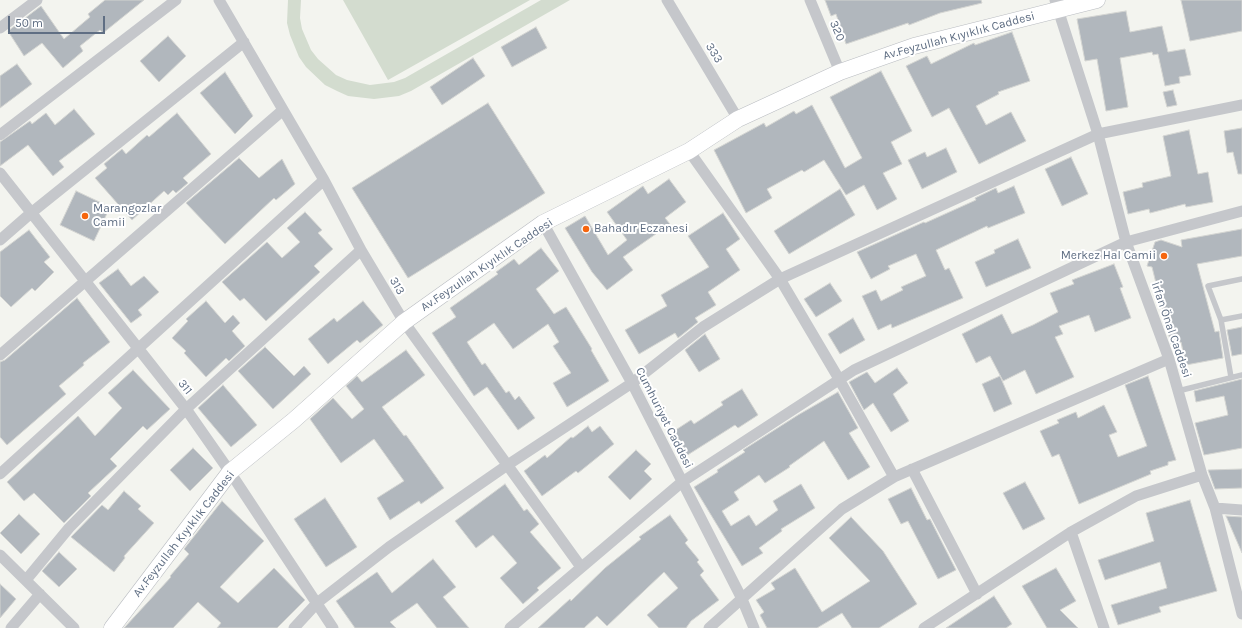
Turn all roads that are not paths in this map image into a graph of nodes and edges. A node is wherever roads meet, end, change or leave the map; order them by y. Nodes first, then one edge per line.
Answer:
1 (37, 0) edge
2 (176, 0) edge
3 (219, 0) edge
4 (667, 0) edge
5 (810, 0) edge
6 (1097, 0) edge
7 (1057, 5) edge
8 (0, 28) edge
9 (244, 42) junction
10 (840, 72) junction
11 (1242, 105) edge
12 (283, 110) junction
13 (738, 119) junction
14 (1098, 134) junction
15 (0, 135) edge
16 (689, 151) junction
17 (0, 173) edge
18 (324, 180) junction
19 (1242, 211) edge
20 (31, 213) junction
21 (544, 223) junction
22 (0, 240) edge
23 (1126, 242) junction
24 (361, 250) junction
25 (780, 279) junction
26 (1242, 279) edge
27 (86, 282) junction
28 (1242, 316) edge
29 (1221, 320) junction
30 (404, 322) junction
31 (138, 348) junction
32 (0, 355) edge
33 (1168, 359) junction
34 (1242, 375) edge
35 (1231, 377) junction
36 (839, 379) junction
37 (632, 383) junction
38 (1178, 392) junction
39 (186, 409) junction
40 (506, 466) junction
41 (912, 469) junction
42 (230, 472) junction
43 (0, 474) edge
44 (1202, 475) junction
45 (894, 477) junction
46 (682, 482) junction
47 (1215, 508) junction
48 (1242, 510) edge
49 (1071, 532) junction
50 (0, 554) edge
51 (581, 567) junction
52 (26, 580) junction
53 (40, 594) junction
54 (977, 594) junction
55 (742, 599) junction
56 (317, 603) junction
57 (1242, 613) edge
58 (11, 628) edge
59 (74, 628) edge
60 (112, 628) edge
61 (294, 628) edge
62 (333, 628) edge
63 (510, 628) edge
64 (709, 628) edge
65 (754, 628) edge
66 (924, 628) edge
67 (1104, 628) edge

1 - 8 street
2 - 15 street
3 - 9 street, 313
4 - 13 street, 333
5 - 10 street, 320
6 - 7 street, Av.Feyzullah Kıyıklık Caddesi
7 - 10 street, Av.Feyzullah Kıyıklık Caddesi
7 - 14 street, İrfan Önal Caddesi
9 - 12 street, 313
9 - 20 street
10 - 13 street, Av.Feyzullah Kıyıklık Caddesi
11 - 14 street
12 - 18 street, 313
12 - 27 street
13 - 16 street, Av.Feyzullah Kıyıklık Caddesi
14 - 23 street, İrfan Önal Caddesi
14 - 25 street
16 - 21 street, Av.Feyzullah Kıyıklık Caddesi
16 - 25 street
17 - 20 street, 311
18 - 24 street, 313
18 - 31 street
19 - 23 street
20 - 22 street
20 - 27 street, 311
21 - 30 street, Av.Feyzullah Kıyıklık Caddesi
21 - 37 street, Cumhuriyet Caddesi
23 - 33 street, İrfan Önal Caddesi
23 - 36 street
24 - 30 street, 313
24 - 39 street
25 - 36 street
25 - 37 street
26 - 29 lane
27 - 31 street, 311
27 - 32 street
28 - 29 lane
29 - 35 lane
30 - 40 street, 313
30 - 42 street, Av.Feyzullah Kıyıklık Caddesi
31 - 39 street, 311
31 - 43 street
33 - 38 street, İrfan Önal Caddesi
33 - 41 street
34 - 35 lane
35 - 38 lane
36 - 45 street
36 - 46 street
37 - 40 street
37 - 46 street, Cumhuriyet Caddesi
38 - 44 street, İrfan Önal Caddesi
39 - 42 street, 311
39 - 52 street
40 - 51 street, 313
40 - 56 street
41 - 45 street
41 - 54 street
42 - 56 street, 311
42 - 60 street, Av.Feyzullah Kıyıklık Caddesi
44 - 47 street, İrfan Önal Caddesi
44 - 49 street
45 - 55 street
46 - 51 street
46 - 55 street, Cumhuriyet Caddesi
47 - 48 street
47 - 57 street, İrfan Önal Caddesi
49 - 54 street
49 - 67 street
50 - 52 street
51 - 63 street
52 - 53 street
53 - 58 street
53 - 59 street
54 - 66 street
55 - 64 street
55 - 65 street, Cumhuriyet Caddesi
56 - 61 street
56 - 62 street, 311

